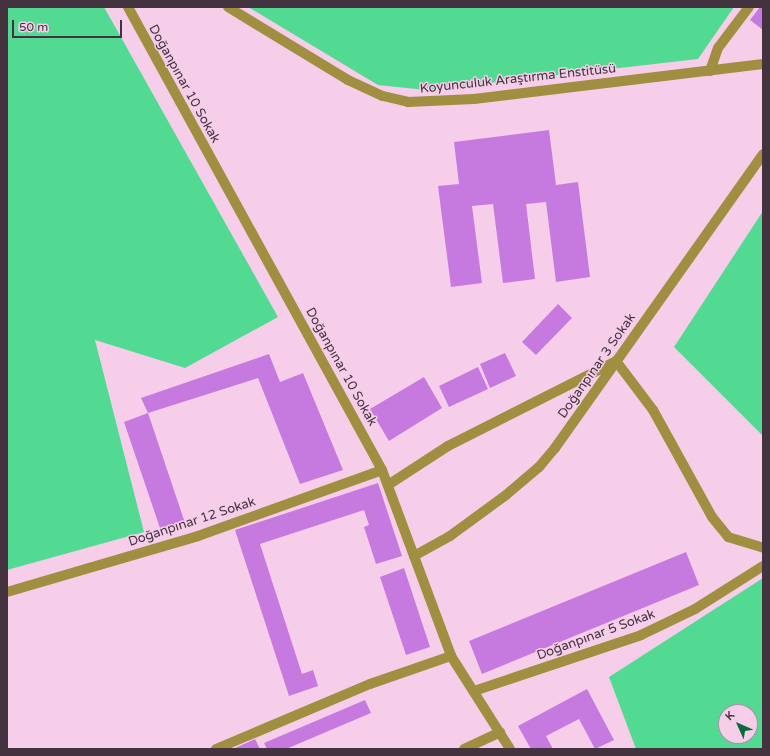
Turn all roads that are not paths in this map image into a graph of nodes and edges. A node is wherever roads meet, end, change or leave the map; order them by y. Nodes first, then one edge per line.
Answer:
1 (128, 7) edge
2 (228, 7) edge
3 (749, 7) edge
4 (763, 64) edge
5 (710, 71) junction
6 (763, 154) edge
7 (616, 360) junction
8 (382, 470) junction
9 (388, 485) junction
10 (763, 548) edge
11 (414, 556) junction
12 (763, 566) edge
13 (7, 592) edge
14 (451, 656) junction
15 (474, 691) junction
16 (500, 732) junction
17 (216, 749) edge
18 (464, 749) edge
19 (510, 749) edge

1 - 8 street, Doğanpınar 10 Sokak
2 - 5 street, Koyunculuk Araştırma Enstitüsü
3 - 5 street
4 - 5 street, Koyunculuk Araştırma Enstitüsü
6 - 7 street, Doğanpınar 3 Sokak
7 - 9 street
7 - 10 street
7 - 11 street, Doğanpınar 3 Sokak
8 - 9 street, Doğanpınar 10 Sokak
8 - 13 street, Doğanpınar 12 Sokak
9 - 11 street, Doğanpınar 10 Sokak
11 - 14 street, Doğanpınar 10 Sokak
12 - 15 street, Doğanpınar 5 Sokak
14 - 15 street, Doğanpınar 10 Sokak
14 - 17 street
15 - 16 street, Doğanpınar 10 Sokak
16 - 18 street
16 - 19 street, Doğanpınar 10 Sokak

